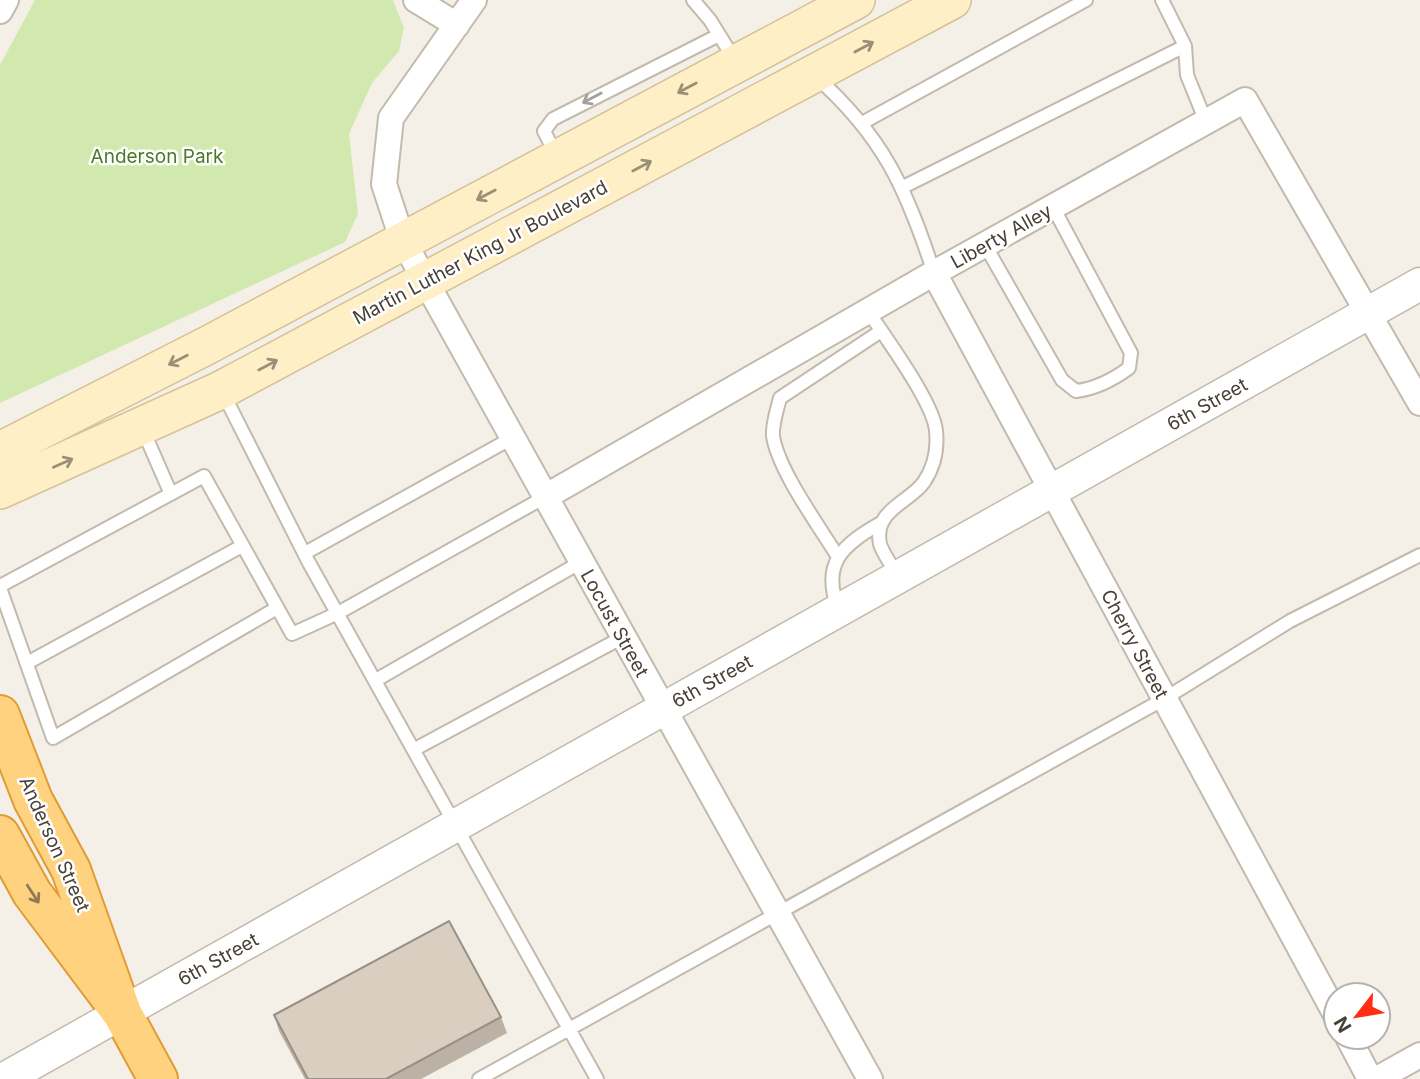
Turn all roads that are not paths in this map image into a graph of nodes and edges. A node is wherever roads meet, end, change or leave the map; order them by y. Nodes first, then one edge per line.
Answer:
1 (6, 0) edge
2 (416, 0) edge
3 (474, 0) edge
4 (693, 0) edge
5 (856, 0) edge
6 (952, 0) edge
7 (1086, 0) edge
8 (1163, 0) edge
9 (0, 11) edge
10 (457, 25) junction
11 (788, 35) junction
12 (1185, 46) junction
13 (728, 49) junction
14 (814, 74) junction
15 (862, 122) junction
16 (1206, 122) junction
17 (903, 187) junction
18 (1053, 207) junction
19 (402, 239) junction
20 (985, 245) junction
21 (934, 273) junction
22 (425, 281) junction
23 (1420, 284) edge
24 (1370, 313) junction
25 (874, 321) junction
26 (221, 390) junction
27 (1420, 403) edge
28 (142, 428) junction
29 (512, 438) junction
30 (0, 451) edge
31 (0, 489) edge
32 (1051, 491) junction
33 (171, 494) junction
34 (545, 497) junction
35 (881, 523) junction
36 (242, 546) junction
37 (305, 553) junction
38 (1420, 555) edge
39 (838, 556) junction
40 (581, 562) junction
41 (898, 577) junction
42 (0, 587) edge
43 (277, 608) junction
44 (839, 610) junction
45 (338, 613) junction
46 (623, 637) junction
47 (27, 663) junction
48 (376, 680) junction
49 (1164, 699) junction
50 (663, 709) junction
51 (0, 715) edge
52 (415, 749) junction
53 (457, 824) junction
54 (0, 835) edge
55 (778, 914) junction
56 (1322, 990) edge
57 (122, 1013) junction
58 (570, 1031) junction
59 (1355, 1051) edge
60 (1420, 1055) edge
61 (22, 1075) edge
62 (158, 1079) edge
63 (479, 1079) edge
64 (597, 1079) edge
65 (870, 1079) edge
66 (1370, 1079) edge
67 (1377, 1079) edge

1 - 9 street
2 - 10 street
3 - 10 street, Locust Street
4 - 13 lane
5 - 11 main road
14 -> 6 main road, Martin Luther King Jr Boulevard
7 - 15 lane
8 - 12 lane
10 - 19 street, Locust Street
11 - 13 main road
11 - 14 main road
12 - 16 lane
12 - 17 lane
13 -> 19 main road
14 - 15 lane
22 -> 14 main road, Martin Luther King Jr Boulevard
15 - 17 lane
16 - 18 street, Liberty Alley
16 - 24 street, Liberty Alley
17 - 21 lane
18 - 20 street, Liberty Alley
18 - 20 lane
19 - 22 street, Locust Street
19 -> 30 main road
20 - 21 street, Liberty Alley
21 - 25 street, Liberty Alley
21 - 32 street, Cherry Street
26 -> 22 main road, Martin Luther King Jr Boulevard
22 - 29 street, Locust Street
23 - 24 street, 6th Street
24 - 27 street
24 - 32 street, 6th Street
25 - 34 street, Liberty Alley
25 - 35 lane
25 - 39 lane
26 - 28 main road, Martin Luther King Jr Boulevard
26 - 37 lane
31 -> 28 main road, Martin Luther King Jr Boulevard
28 - 33 lane
29 - 34 street, Locust Street
29 - 37 lane
32 - 41 street, 6th Street
32 - 49 street, Cherry Street
33 - 36 lane
33 - 42 lane
34 - 40 street, Locust Street
34 - 45 lane
35 - 39 lane
35 - 41 lane
36 - 43 lane
36 - 47 lane
37 - 45 lane
38 - 49 lane
39 - 44 lane
40 - 46 street, Locust Street
40 - 48 lane
41 - 44 street, 6th Street
42 - 47 lane
43 - 45 lane
43 - 47 lane
44 - 50 street, 6th Street
45 - 48 lane
46 - 50 street, Locust Street
46 - 52 lane
48 - 52 lane
49 - 55 lane
49 - 56 street, Cherry Street
50 - 53 street, 6th Street
50 - 55 street, Locust Street
51 - 57 highway, Anderson Street
52 - 53 lane
53 - 57 street, 6th Street
53 - 58 lane
54 -> 57 highway, Anderson Street
55 - 58 lane
55 - 65 street, Locust Street
57 - 61 street, 6th Street
57 - 62 highway, Anderson Street
58 - 63 lane
58 - 64 lane
59 - 66 street
60 - 67 street

